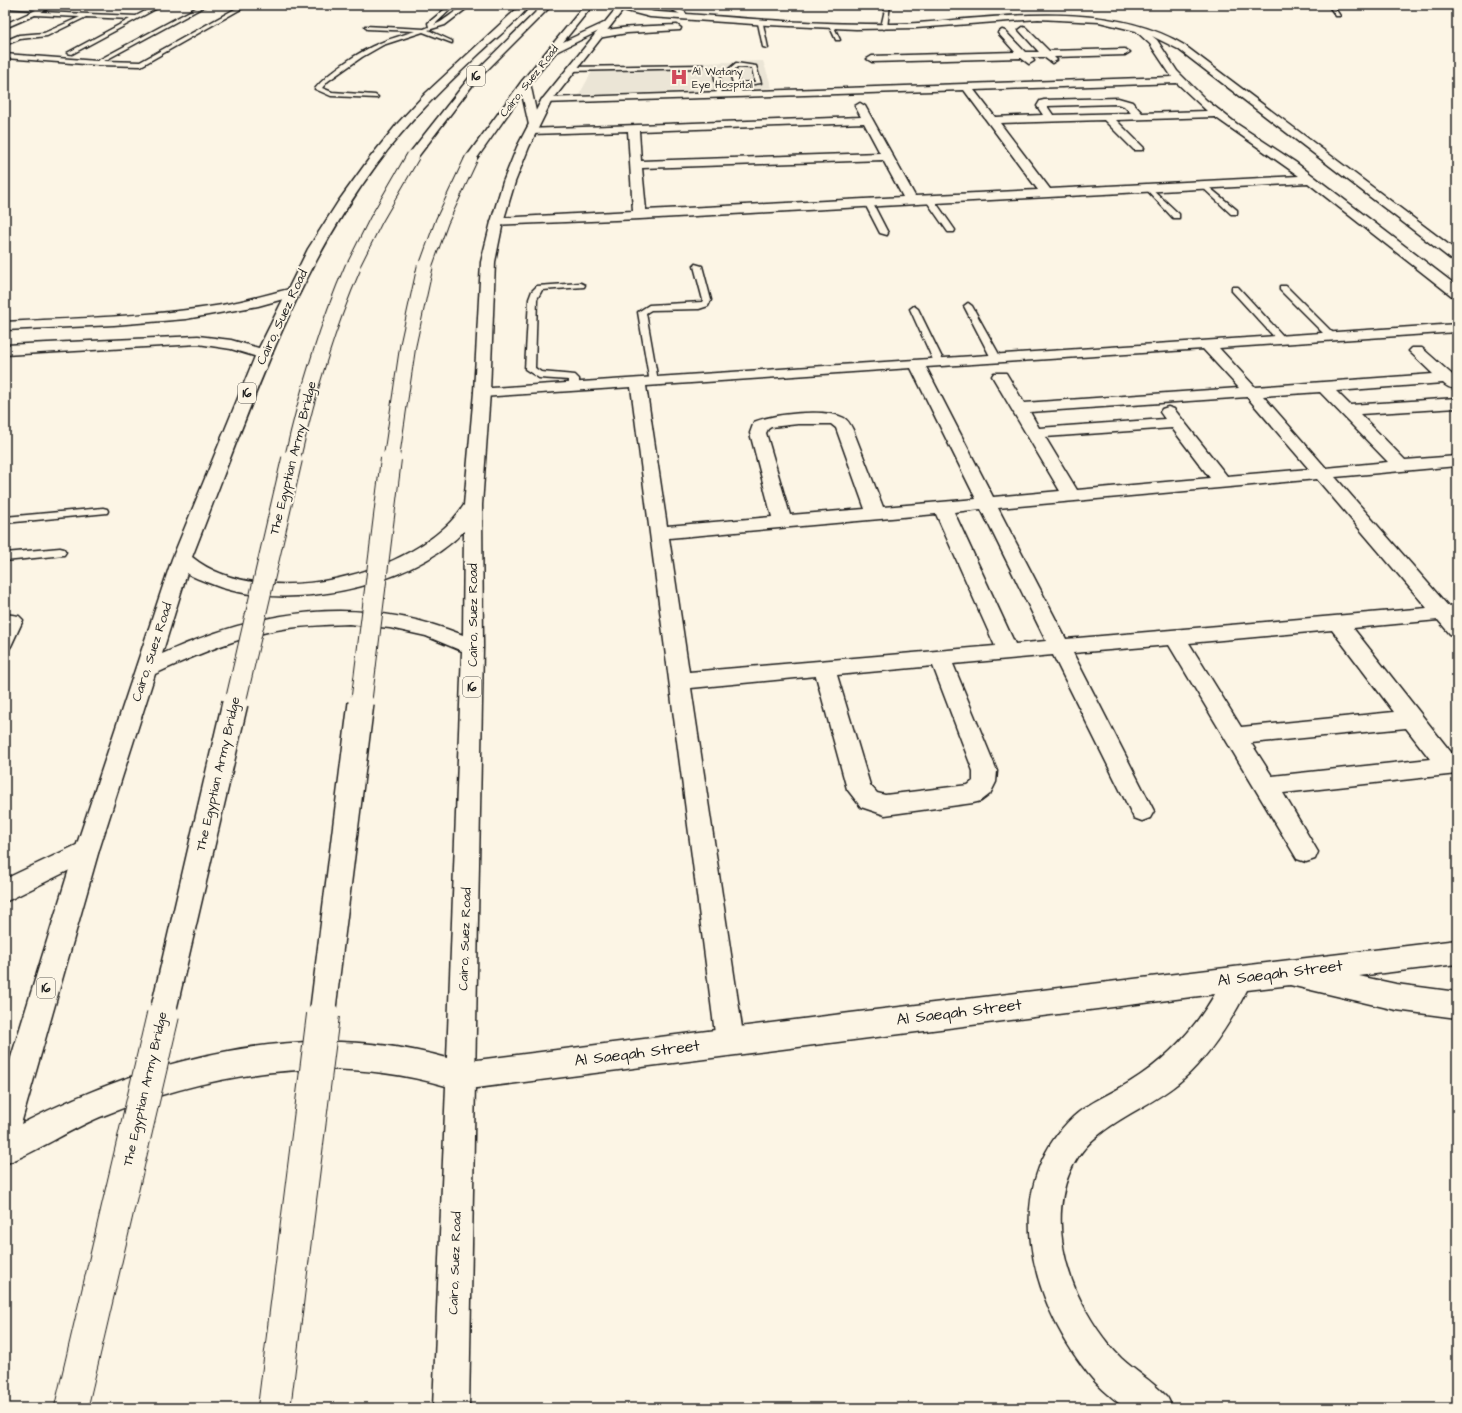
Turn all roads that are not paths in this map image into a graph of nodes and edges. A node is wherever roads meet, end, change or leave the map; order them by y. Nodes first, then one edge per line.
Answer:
1 (26, 5) edge
2 (52, 5) edge
3 (161, 5) edge
4 (205, 5) edge
5 (246, 5) edge
6 (453, 5) edge
7 (468, 5) edge
8 (526, 5) edge
9 (548, 5) edge
10 (589, 5) edge
11 (666, 5) edge
12 (888, 5) edge
13 (1330, 5) edge
14 (622, 6) edge
15 (5, 7) edge
16 (19, 8) junction
17 (44, 9) junction
18 (34, 13) junction
19 (5, 14) edge
20 (1338, 15) dead end
21 (86, 16) junction
22 (682, 16) junction
23 (137, 18) junction
24 (760, 24) junction
25 (5, 26) edge
26 (831, 26) junction
27 (1128, 26) junction
28 (367, 27) dead end
29 (432, 27) junction
30 (884, 27) junction
31 (423, 30) junction
32 (602, 30) junction
33 (1023, 30) dead end
34 (1002, 33) dead end
35 (838, 39) dead end
36 (1114, 41) dead end
37 (450, 42) dead end
38 (5, 43) edge
39 (1037, 44) junction
40 (1013, 45) junction
41 (766, 47) dead end
42 (552, 52) junction
43 (70, 53) dead end
44 (1023, 55) junction
45 (5, 56) edge
46 (1050, 57) junction
47 (872, 59) dead end
48 (1030, 62) dead end
49 (98, 63) junction
50 (701, 66) dead end
51 (570, 69) junction
52 (1145, 71) dead end
53 (716, 72) dead end
54 (1179, 80) junction
55 (1155, 81) junction
56 (525, 83) junction
57 (967, 87) junction
58 (737, 89) junction
59 (852, 91) junction
60 (720, 95) junction
61 (1214, 96) dead end
62 (1226, 96) dead end
63 (375, 97) dead end
64 (546, 101) junction
65 (1255, 101) junction
66 (1202, 102) junction
67 (1216, 114) junction
68 (1139, 116) junction
69 (1107, 117) junction
70 (1050, 118) junction
71 (867, 120) junction
72 (992, 120) junction
73 (633, 127) junction
74 (533, 128) junction
75 (1138, 148) dead end
76 (887, 156) junction
77 (636, 165) junction
78 (1310, 179) junction
79 (1203, 185) junction
80 (1148, 188) junction
81 (1047, 193) junction
82 (929, 199) junction
83 (911, 200) junction
84 (868, 202) junction
85 (1234, 212) dead end
86 (640, 214) junction
87 (1176, 216) dead end
88 (497, 222) junction
89 (951, 230) dead end
90 (884, 233) dead end
91 (1457, 257) edge
92 (698, 266) dead end
93 (582, 285) dead end
94 (1283, 288) dead end
95 (1235, 289) dead end
96 (293, 292) junction
97 (1457, 293) edge
98 (968, 306) dead end
99 (914, 309) dead end
100 (141, 318) junction
101 (5, 326) edge
102 (1457, 328) edge
103 (1331, 336) junction
104 (1281, 339) junction
105 (126, 343) junction
106 (1207, 344) junction
107 (5, 350) edge
108 (1417, 351) dead end
109 (264, 354) junction
110 (996, 358) junction
111 (939, 362) junction
112 (916, 363) junction
113 (1000, 376) dead end
114 (645, 381) junction
115 (1452, 382) edge
116 (574, 386) junction
117 (1323, 386) junction
118 (482, 392) junction
119 (1251, 392) junction
120 (1158, 398) junction
121 (1457, 402) edge
122 (1020, 408) junction
123 (1346, 410) junction
124 (1176, 423) junction
125 (1035, 433) junction
126 (1457, 461) edge
127 (1401, 466) junction
128 (1322, 473) junction
129 (1222, 482) junction
130 (1072, 496) junction
131 (988, 504) junction
132 (473, 505) junction
133 (943, 508) junction
134 (102, 511) dead end
135 (876, 514) junction
136 (5, 520) edge
137 (783, 522) junction
138 (659, 533) junction
139 (60, 552) dead end
140 (5, 557) edge
141 (182, 559) junction
142 (1450, 612) edge
143 (5, 618) edge
144 (1337, 622) junction
145 (1457, 629) edge
146 (1175, 637) junction
147 (5, 646) edge
148 (473, 647) junction
149 (1058, 648) junction
150 (1008, 652) junction
151 (940, 658) junction
152 (824, 668) junction
153 (147, 669) junction
154 (679, 681) junction
155 (1411, 719) junction
156 (1235, 736) junction
157 (1452, 766) edge
158 (1266, 786) junction
159 (1142, 811) dead end
160 (87, 850) junction
161 (1306, 852) dead end
162 (5, 891) edge
163 (1457, 952) edge
164 (1284, 972) junction
165 (1238, 978) junction
166 (1457, 1006) edge
167 (730, 1041) junction
168 (461, 1076) junction
169 (5, 1126) edge
170 (5, 1149) edge
171 (70, 1408) edge
172 (274, 1408) edge
173 (451, 1408) edge
174 (1154, 1408) edge

1 - 16 lane
2 - 17 lane
3 - 23 lane
4 - 49 lane
5 - 49 lane
6 - 29 lane
7 - 29 lane
8 - 96 main road, Cairo, Suez Road / 16
9 - 171 main road, The Egyptian Army Bridge / 16, bridge
10 - 42 main road, Cairo, Suez Road / 16
11 - 22 lane
12 - 30 lane
13 - 20 lane
14 - 22 main road
14 - 32 main road, Cairo, Suez Road / 16
15 - 16 lane
16 - 17 lane
16 - 19 lane
17 - 18 lane
18 - 21 lane
18 - 25 lane
21 - 23 lane
21 - 38 lane
22 - 24 main road
23 - 43 lane
24 - 26 main road
24 - 32 main road
24 - 41 lane
26 - 30 main road
26 - 35 lane
27 - 30 main road
27 - 54 main road
27 - 65 main road
28 - 31 lane
29 - 31 lane
31 - 37 lane
31 - 63 lane
32 - 42 main road, 16
32 - 51 main road, Cairo, Suez Road / 16
33 - 39 main road
34 - 40 main road
36 - 46 main road
39 - 40 main road
39 - 46 main road
40 - 44 main road
42 - 56 main road, Cairo, Suez Road / 16
44 - 46 main road
44 - 47 main road
44 - 48 main road
45 - 49 lane
50 - 51 lane
51 - 64 main road, Cairo, Suez Road / 16
52 - 55 main road
53 - 60 lane
54 - 55 main road
54 - 66 main road
55 - 57 main road
56 - 74 main road
56 - 172 main road, Cairo, Suez Road / 16, bridge
57 - 59 main road
57 - 72 main road
58 - 58 lane
58 - 59 main road
58 - 60 main road
59 - 71 main road
60 - 64 main road
61 - 66 main road
62 - 65 main road
64 - 74 main road, Cairo, Suez Road / 16
65 - 91 main road
66 - 67 main road
67 - 68 main road
67 - 78 main road
68 - 69 main road
68 - 70 main road
69 - 70 main road
69 - 75 main road
70 - 72 main road
71 - 73 main road
71 - 76 main road
72 - 81 main road
73 - 74 main road
73 - 77 main road
74 - 88 main road, Cairo, Suez Road / 16
76 - 77 main road
76 - 83 main road
77 - 86 main road
78 - 79 main road
78 - 97 main road
79 - 80 main road
79 - 85 lane
80 - 81 main road
80 - 87 lane
81 - 82 main road
82 - 83 main road
82 - 89 lane
83 - 84 main road
84 - 86 main road
84 - 90 lane
86 - 88 main road
88 - 118 main road, Cairo, Suez Road / 16
92 - 114 lane
93 - 116 lane
94 - 103 lane
95 - 104 lane
96 - 100 main road
96 - 109 main road, Cairo, Suez Road / 16
98 - 110 lane
99 - 111 lane
100 - 101 main road
100 - 105 main road
102 - 103 main road
103 - 104 main road
104 - 106 main road
105 - 107 main road
105 - 109 main road
106 - 110 main road
106 - 119 main road
108 - 115 main road
109 - 141 main road, Cairo, Suez Road / 16
110 - 111 main road
111 - 112 main road
112 - 114 main road
112 - 131 main road
113 - 122 main road
114 - 116 main road
114 - 138 main road
115 - 117 main road
116 - 118 main road
117 - 119 main road
117 - 123 main road
118 - 132 main road, Cairo, Suez Road / 16
119 - 120 main road
119 - 128 main road
120 - 122 main road
120 - 124 main road
121 - 123 main road
122 - 125 main road
123 - 127 main road
124 - 125 main road
124 - 129 main road
125 - 130 main road
126 - 127 main road
127 - 128 main road
128 - 129 main road
128 - 142 main road
129 - 130 main road
130 - 131 main road
131 - 133 main road
131 - 149 main road
132 - 141 main road
132 - 148 main road, Cairo, Suez Road / 16
133 - 135 main road
133 - 150 main road
134 - 136 lane
135 - 137 main road
135 - 137 main road
137 - 138 main road
138 - 154 main road
139 - 140 lane
141 - 153 main road, Cairo, Suez Road / 16
142 - 144 main road
142 - 145 main road
143 - 147 lane
144 - 146 main road
144 - 155 main road
146 - 149 main road
146 - 156 main road
148 - 153 main road
148 - 168 main road, Cairo, Suez Road / 16
149 - 150 main road
149 - 159 main road
150 - 151 main road
151 - 152 main road
151 - 152 main road
152 - 154 main road
153 - 160 main road, Cairo, Suez Road / 16
154 - 167 main road
155 - 156 main road
155 - 157 main road
156 - 158 main road
157 - 158 main road
158 - 161 main road
160 - 162 main road
160 - 169 main road, Cairo, Suez Road / 16
163 - 164 main road, Al Saeqah Street
164 - 165 main road, Al Saeqah Street
164 - 166 main road
165 - 167 main road, Al Saeqah Street
165 - 174 main road
167 - 168 main road, Al Saeqah Street
168 - 170 main road
168 - 173 main road, Cairo, Suez Road / 16

